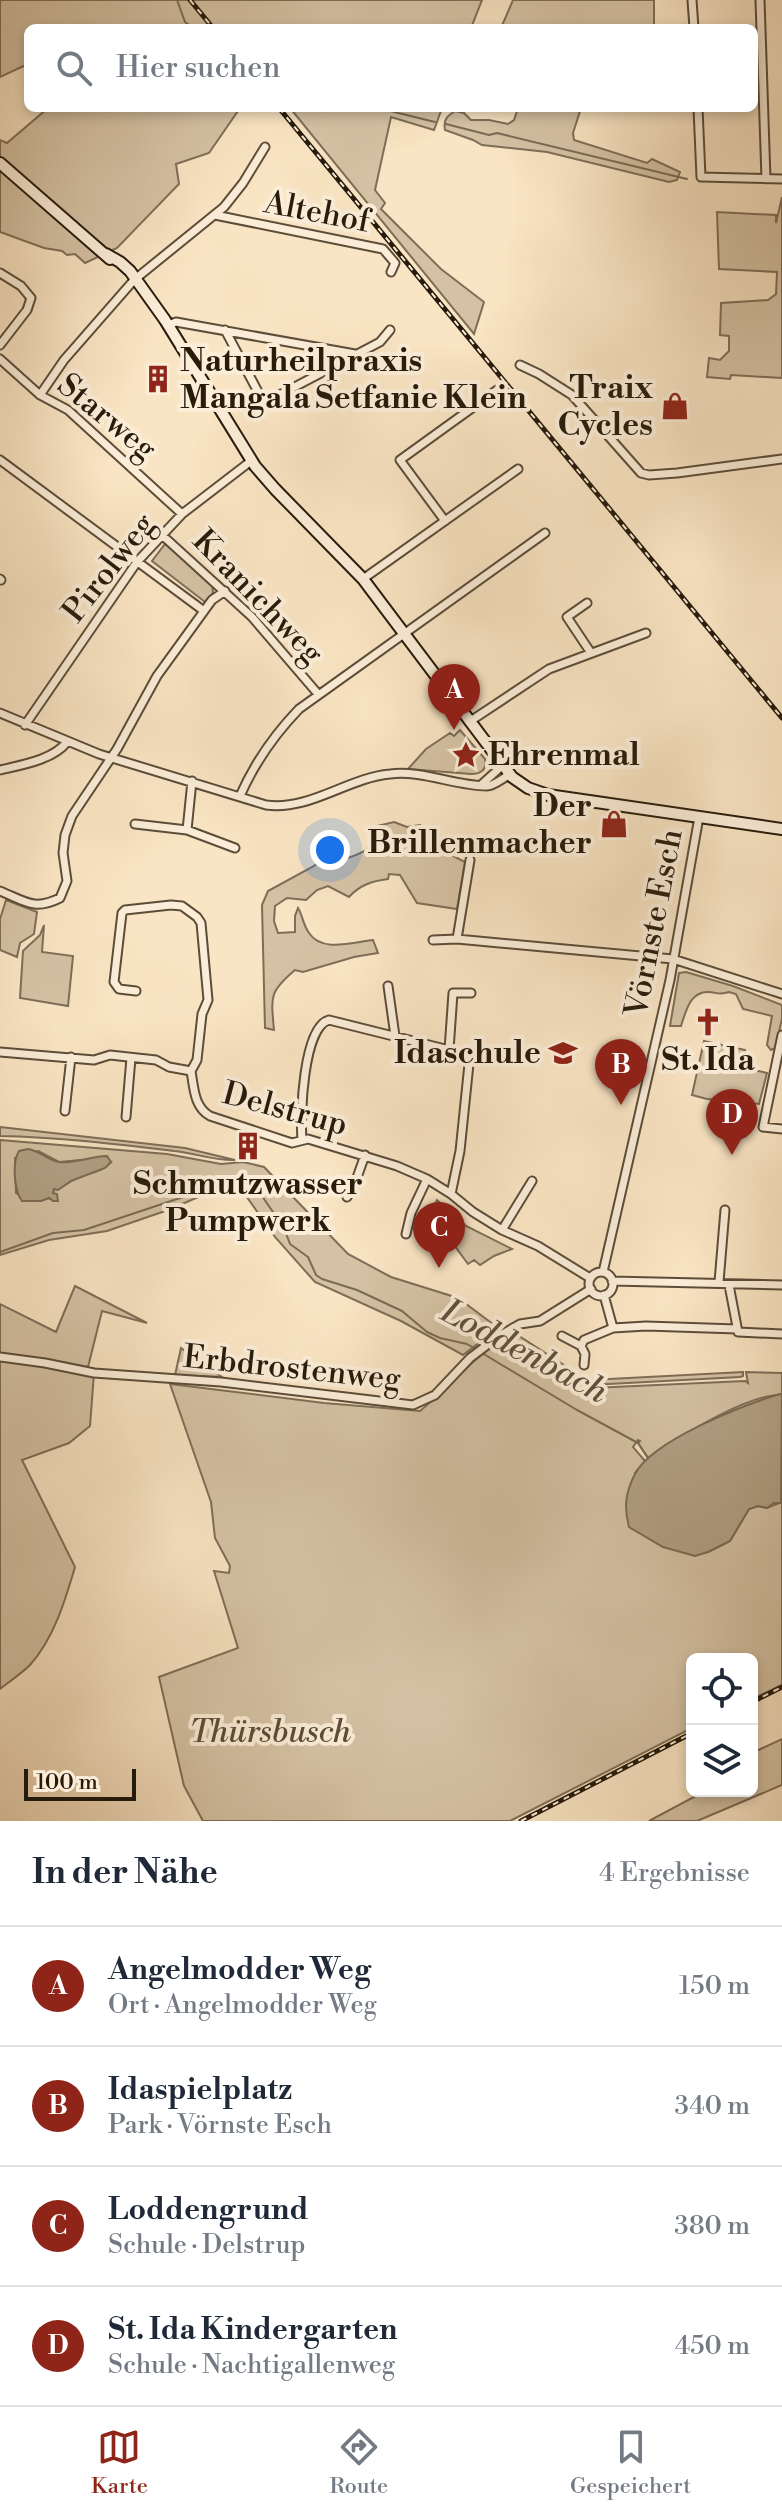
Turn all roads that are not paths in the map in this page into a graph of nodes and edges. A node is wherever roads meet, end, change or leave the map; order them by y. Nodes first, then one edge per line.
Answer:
1 (692, 0) edge
2 (760, 0) edge
3 (694, 24) edge
4 (698, 112) edge
5 (265, 147) dead end
6 (0, 163) edge
7 (766, 179) junction
8 (782, 179) edge
9 (215, 215) junction
10 (391, 272) dead end
11 (0, 273) edge
12 (134, 280) junction
13 (168, 325) junction
14 (225, 330) junction
15 (390, 330) dead end
16 (0, 345) edge
17 (357, 354) junction
18 (0, 359) edge
19 (520, 365) dead end
20 (497, 390) dead end
21 (40, 395) junction
22 (782, 459) edge
23 (0, 460) edge
24 (251, 461) junction
25 (518, 469) dead end
26 (182, 514) junction
27 (445, 521) junction
28 (545, 533) dead end
29 (162, 535) junction
30 (137, 562) junction
31 (363, 579) junction
32 (225, 591) junction
33 (587, 603) dead end
34 (204, 611) junction
35 (403, 633) junction
36 (646, 633) dead end
37 (591, 653) junction
38 (318, 694) junction
39 (0, 713) edge
40 (469, 722) junction
41 (25, 725) junction
42 (67, 742) junction
43 (111, 758) junction
44 (0, 770) edge
45 (505, 770) junction
46 (192, 781) junction
47 (240, 796) junction
48 (699, 817) junction
49 (135, 824) dead end
50 (782, 829) edge
51 (187, 830) junction
52 (235, 848) dead end
53 (470, 860) dead end
54 (0, 891) edge
55 (457, 939) junction
56 (433, 940) dead end
57 (673, 959) junction
58 (388, 986) dead end
59 (136, 991) dead end
60 (471, 993) dead end
61 (782, 994) edge
62 (782, 1035) edge
63 (395, 1036) junction
64 (449, 1050) junction
65 (0, 1052) edge
66 (71, 1057) junction
67 (131, 1058) junction
68 (191, 1071) junction
69 (65, 1111) dead end
70 (126, 1117) dead end
71 (782, 1129) edge
72 (302, 1140) junction
73 (365, 1155) junction
74 (427, 1179) junction
75 (532, 1181) dead end
76 (451, 1194) junction
77 (347, 1197) dead end
78 (725, 1210) dead end
79 (502, 1230) junction
80 (406, 1234) dead end
81 (603, 1272) junction
82 (590, 1278) junction
83 (612, 1281) junction
84 (719, 1282) junction
85 (729, 1285) junction
86 (782, 1285) edge
87 (591, 1289) junction
88 (604, 1295) junction
89 (613, 1328) junction
90 (737, 1329) junction
91 (782, 1334) edge
92 (562, 1336) dead end
93 (581, 1346) junction
94 (0, 1357) edge
95 (584, 1365) dead end

1 - 3 street
2 - 7 street
4 - 7 street
5 - 9 street, Altehof
6 - 12 street
7 - 8 street
9 - 10 street, Altehof
9 - 12 street, Altehof
11 - 16 street
12 - 13 street
12 - 21 street, Altehof
13 - 14 street
13 - 24 street
14 - 17 street
14 - 17 street
15 - 17 street
18 - 21 street, Starweg
19 - 22 street
20 - 27 street
21 - 26 street, Starweg
23 - 30 street, Kranichweg
24 - 26 street, Pirolweg
24 - 31 street
25 - 27 street
26 - 29 street, Pirolweg
27 - 31 street
28 - 35 street
29 - 30 street, Pirolweg
29 - 32 street, Kranichweg
30 - 34 street, Kranichweg
30 - 41 street, Pirolweg
31 - 35 street
32 - 34 street
32 - 38 street, Kranichweg
33 - 37 street
34 - 43 street
35 - 38 street
35 - 40 street
36 - 37 street
37 - 40 street
38 - 47 street
39 - 41 street
40 - 45 street
41 - 42 street
42 - 43 street
42 - 44 street
43 - 46 street
43 - 54 street
45 - 47 street
45 - 48 street
46 - 47 street
46 - 51 street
48 - 50 street
48 - 57 street, Vörnste Esch
49 - 51 street
51 - 52 street
53 - 55 street
55 - 56 street
55 - 57 street
57 - 61 street
57 - 81 street, Vörnste Esch
58 - 63 street
59 - 68 street
60 - 64 street
62 - 71 street
63 - 64 street
63 - 72 street
64 - 76 street
65 - 66 street, Delstrup
66 - 67 street, Delstrup
66 - 69 street
67 - 68 street, Delstrup
67 - 70 street
68 - 72 street, Delstrup
72 - 73 street, Delstrup
73 - 74 street, Delstrup
73 - 77 street, Delstrup
74 - 76 street, Delstrup
74 - 80 street
75 - 79 street
76 - 79 street, Delstrup
78 - 84 street
79 - 82 street, Delstrup
81 - 82 street
81 - 83 street
82 - 87 street
83 - 84 street
83 - 88 street
84 - 85 street
85 - 86 street
85 - 90 street
87 - 88 street
87 - 94 street, Erbdrostenweg
88 - 89 street
89 - 90 street
89 - 93 street
90 - 91 street
92 - 93 street
93 - 95 street

